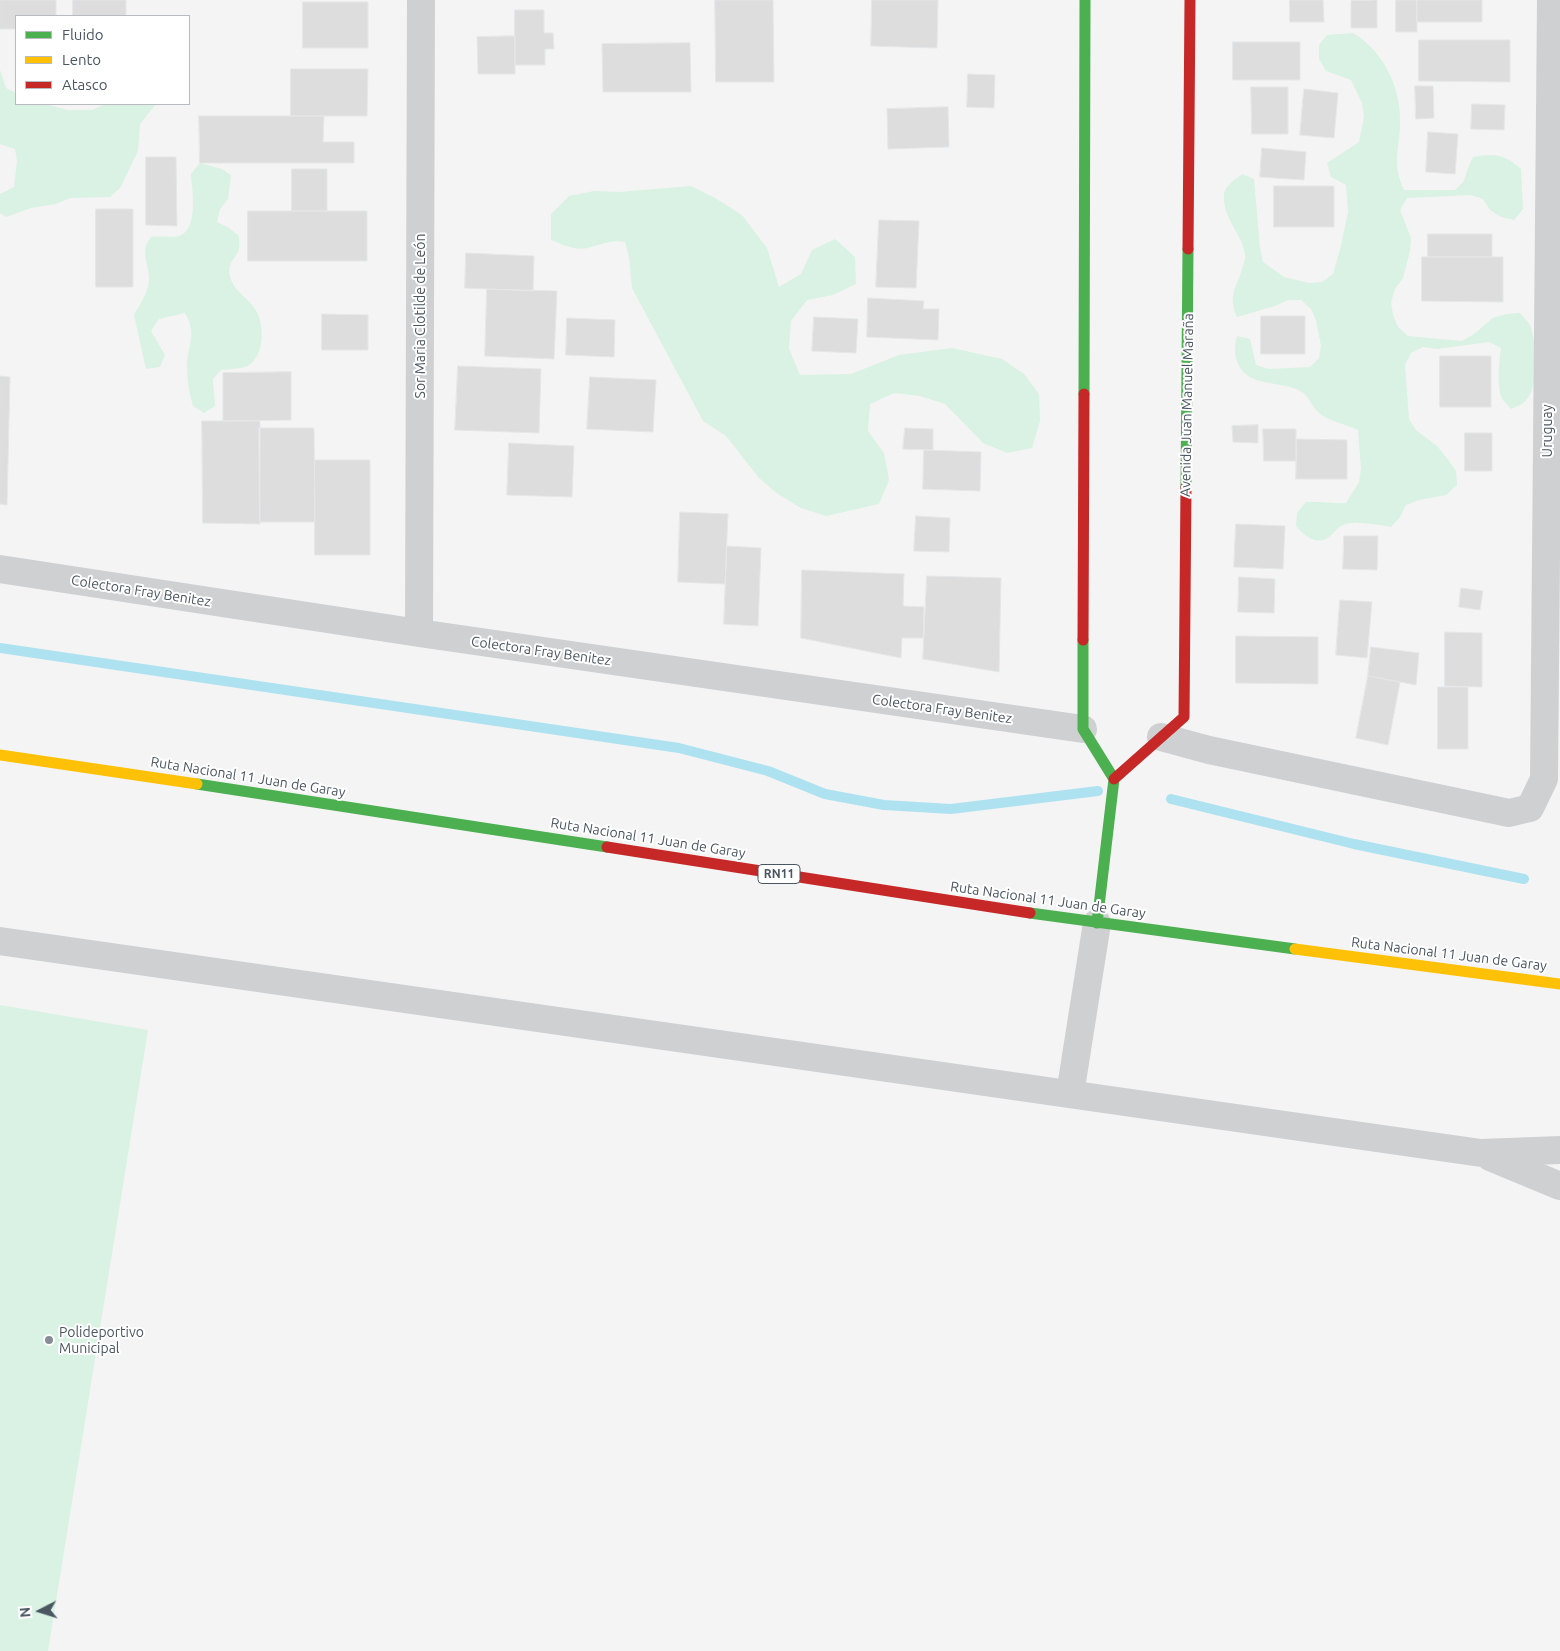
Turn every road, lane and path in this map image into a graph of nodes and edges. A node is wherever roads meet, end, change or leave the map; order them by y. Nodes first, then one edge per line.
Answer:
1 (421, 0) edge
2 (1084, 0) edge
3 (1190, 0) edge
4 (1551, 0) edge
5 (1553, 499) edge
6 (0, 569) edge
7 (419, 633) junction
8 (1083, 729) junction
9 (1161, 737) junction
10 (0, 755) edge
11 (1114, 779) junction
12 (1097, 923) junction
13 (0, 941) edge
14 (1560, 984) edge
15 (1070, 1094) junction
16 (1560, 1150) edge
17 (1481, 1154) junction
18 (1560, 1186) edge

1 - 7 street, Sor Maria Clotilde de León
2 - 8 main road
3 - 9 main road, Avenida Juan Manuel Maraña
4 - 5 street, Uruguay
5 - 9 street, Uruguay
6 - 7 street, Colectora Fray Benitez
7 - 8 street, Colectora Fray Benitez
8 - 11 main road
9 - 11 main road, Avenida Juan Manuel Maraña
10 - 12 main road, Ruta Nacional 11 Juan de Garay / RN11
11 - 12 main road
12 - 14 main road, Ruta Nacional 11 Juan de Garay / RN11
12 - 15 street
13 - 15 street
15 - 17 street
16 - 17 street
17 - 18 street

